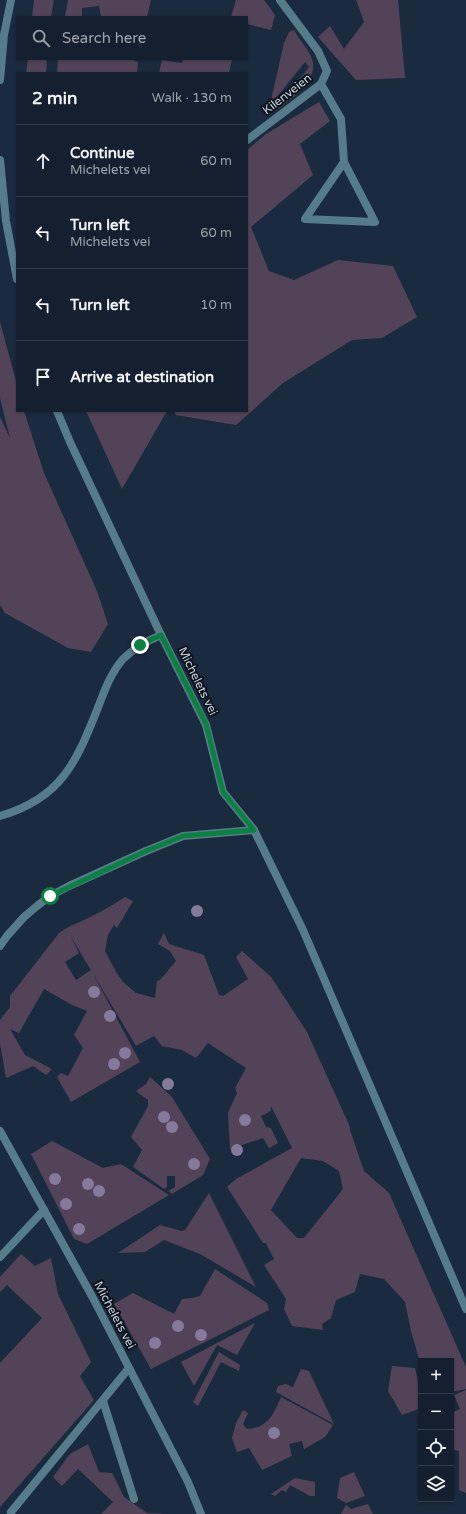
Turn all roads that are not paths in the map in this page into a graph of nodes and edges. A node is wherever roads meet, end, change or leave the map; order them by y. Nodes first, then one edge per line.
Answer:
1 (11, 0) edge
2 (280, 0) edge
3 (0, 80) edge
4 (321, 84) junction
5 (248, 139) edge
6 (0, 160) edge
7 (344, 162) junction
8 (3, 222) edge
9 (16, 275) edge
10 (57, 412) edge
11 (161, 635) junction
12 (0, 816) edge
13 (254, 830) junction
14 (0, 946) edge
15 (0, 1131) edge
16 (44, 1210) junction
17 (0, 1258) edge
18 (466, 1309) edge
19 (129, 1368) junction
20 (103, 1401) junction
21 (134, 1499) dead end
22 (11, 1512) dead end
23 (201, 1514) edge

1 - 3 street
2 - 4 street, Kilenveien
4 - 5 street, Kilenveien
4 - 7 street
6 - 8 street
7 - 7 street
8 - 9 street
10 - 11 street, Michelets vei
11 - 12 street
11 - 13 street, Michelets vei
13 - 14 street
13 - 18 street, Michelets vei
15 - 16 street, Michelets vei
16 - 17 street
16 - 19 street, Michelets vei
19 - 20 street
19 - 23 street, Michelets vei
20 - 21 street
20 - 22 street

